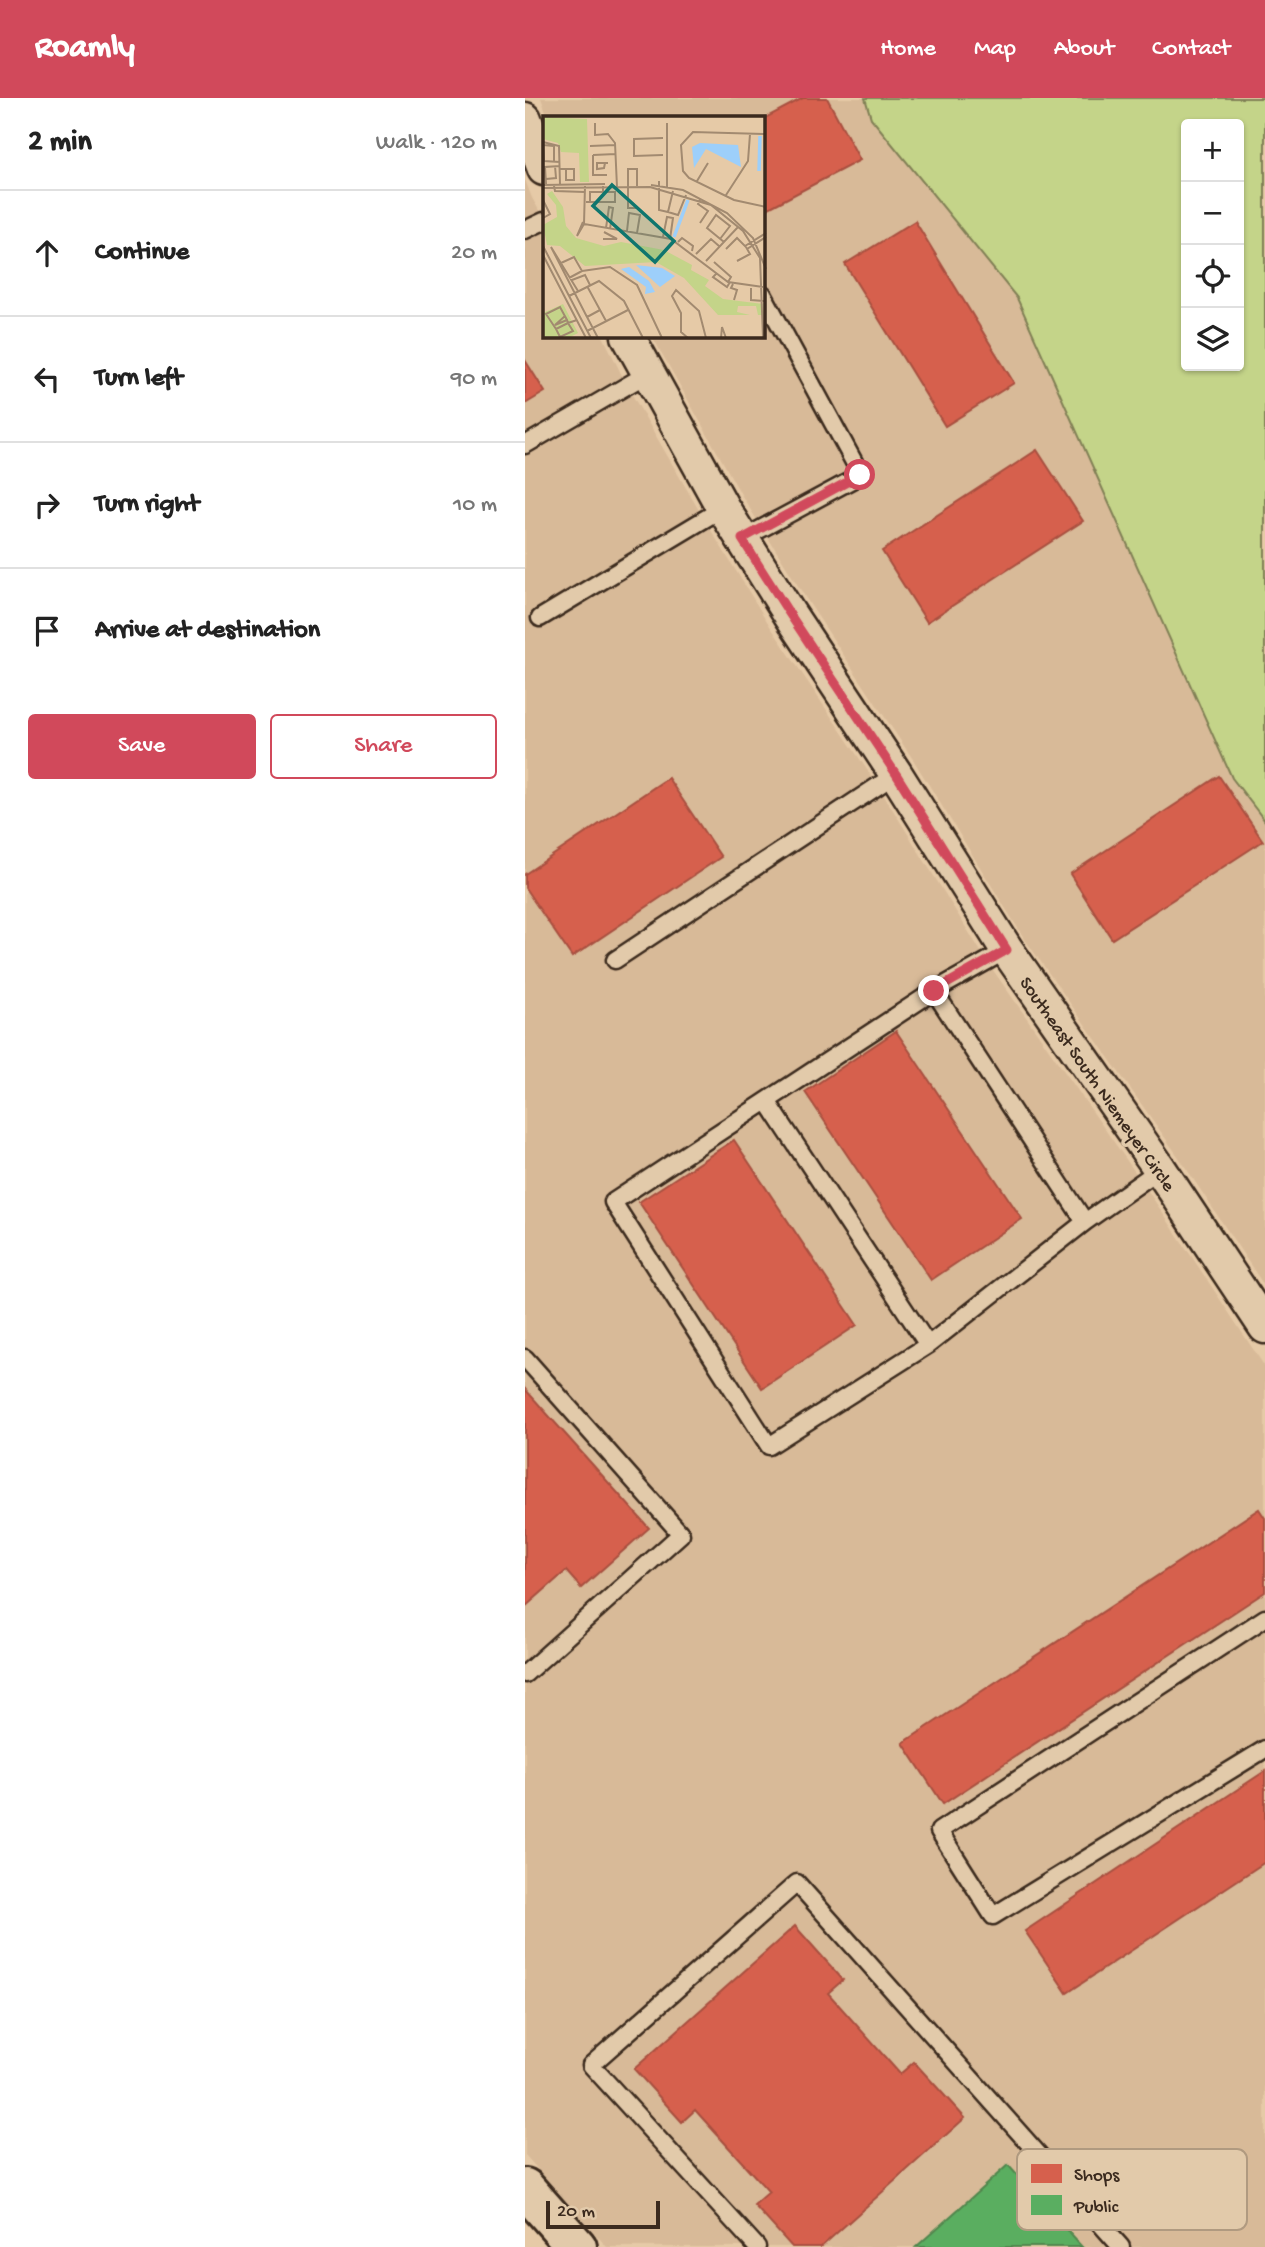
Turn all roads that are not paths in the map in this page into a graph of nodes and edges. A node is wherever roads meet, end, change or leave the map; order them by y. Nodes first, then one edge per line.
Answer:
1 (525, 119) edge
2 (543, 166) edge
3 (543, 221) edge
4 (525, 230) edge
5 (765, 298) edge
6 (629, 338) edge
7 (647, 374) junction
8 (525, 445) edge
9 (723, 508) junction
10 (742, 539) junction
11 (540, 618) dead end
12 (896, 774) junction
13 (1007, 950) junction
14 (615, 960) dead end
15 (934, 991) junction
16 (767, 1101) junction
17 (1160, 1169) junction
18 (1085, 1222) junction
19 (1265, 1327) edge
20 (928, 1345) junction
21 (525, 1358) edge
22 (1265, 1618) edge
23 (525, 1674) edge
24 (1265, 1749) edge
25 (1034, 2149) edge
26 (525, 2188) edge
27 (1106, 2230) edge
28 (577, 2247) edge
29 (757, 2247) edge
30 (1121, 2247) edge

1 - 2 street
3 - 4 lane
5 - 10 lane
6 - 7 street, Southeast South Niemeyer Circle
7 - 8 lane
7 - 9 street, Southeast South Niemeyer Circle
9 - 10 street, Southeast South Niemeyer Circle
9 - 11 lane
10 - 12 street, Southeast South Niemeyer Circle
12 - 13 street, Southeast South Niemeyer Circle
12 - 14 lane
13 - 15 lane
13 - 17 street, Southeast South Niemeyer Circle
15 - 16 lane
15 - 18 lane
16 - 20 lane
16 - 20 lane
17 - 18 lane
17 - 19 street, Southeast South Niemeyer Circle
18 - 20 lane
21 - 23 lane
22 - 24 lane
25 - 29 lane
26 - 28 street
27 - 30 lane

